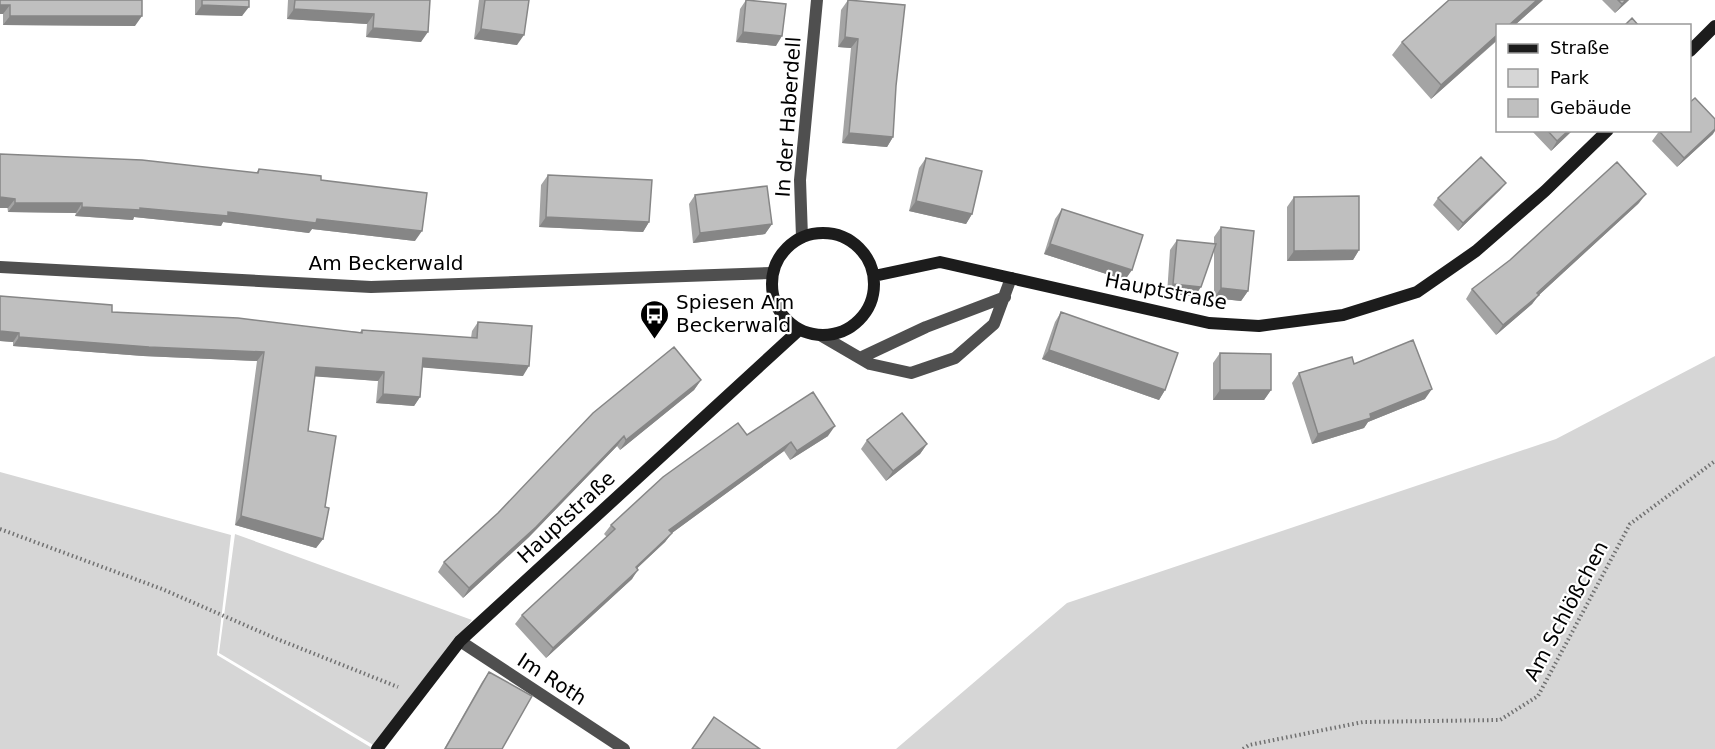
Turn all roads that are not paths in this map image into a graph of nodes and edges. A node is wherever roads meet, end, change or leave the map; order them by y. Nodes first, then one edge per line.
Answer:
1 (817, 0) edge
2 (1715, 26) edge
3 (1691, 49) edge
4 (1606, 132) edge
5 (802, 237) junction
6 (0, 267) edge
7 (772, 273) junction
8 (874, 276) junction
9 (1011, 278) junction
10 (1005, 297) junction
11 (799, 330) junction
12 (822, 336) junction
13 (860, 358) junction
14 (460, 641) junction
15 (377, 749) edge
16 (624, 749) edge

1 - 5 street, In der Haberdell
2 - 3 street
4 - 9 street, Hauptstraße
5 - 7 street
5 - 8 street
6 - 7 street, Am Beckerwald
7 - 11 street
8 - 9 street, Hauptstraße
8 - 12 street
9 - 10 street
10 - 13 street
10 - 13 street
11 - 12 street
11 - 14 street, Hauptstraße
12 - 13 street
14 - 15 street, Hauptstraße
14 - 16 street, Im Roth

